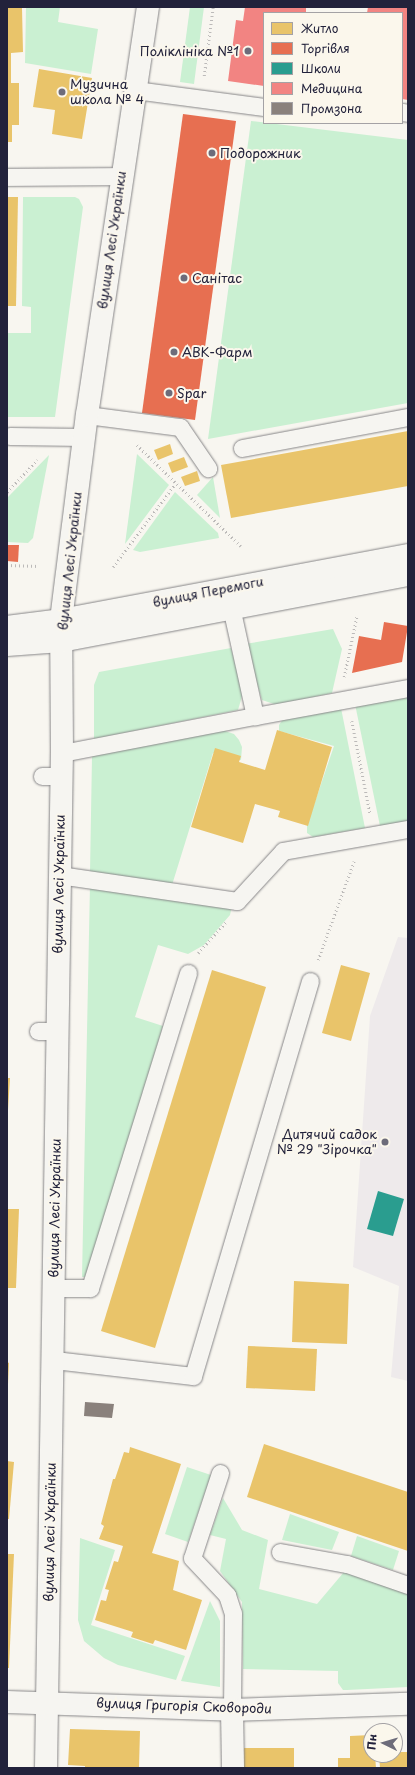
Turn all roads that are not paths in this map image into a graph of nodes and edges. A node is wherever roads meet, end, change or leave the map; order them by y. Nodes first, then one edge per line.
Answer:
1 (148, 7) edge
2 (136, 90) junction
3 (263, 107) edge
4 (122, 176) junction
5 (7, 177) edge
6 (87, 415) junction
7 (408, 417) edge
8 (10, 436) dead end
9 (84, 437) junction
10 (242, 448) dead end
11 (208, 468) dead end
12 (408, 555) edge
13 (408, 575) edge
14 (231, 607) junction
15 (7, 627) edge
16 (61, 630) junction
17 (7, 646) edge
18 (408, 688) edge
19 (255, 716) junction
20 (62, 753) junction
21 (408, 829) edge
22 (59, 875) junction
23 (188, 973) road end
24 (310, 981) road end
25 (54, 1288) junction
26 (54, 1360) junction
27 (220, 1473) dead end
28 (280, 1552) dead end
29 (408, 1585) edge
30 (7, 1702) edge
31 (47, 1702) junction
32 (408, 1704) edge
33 (232, 1710) junction
34 (46, 1768) edge
35 (232, 1768) edge

1 - 2 street, вулиця Лесі Українки
2 - 3 lane
2 - 4 street, вулиця Лесі Українки
4 - 5 lane
4 - 6 street, вулиця Лесі Українки
6 - 9 street, вулиця Лесі Українки
6 - 11 lane
7 - 10 lane
8 - 9 lane
9 - 16 street, вулиця Лесі Українки
12 - 16 street, вулиця Перемоги
13 - 14 street, вулиця Перемоги
14 - 16 street, вулиця Перемоги
14 - 19 lane
15 - 16 street, вулиця Перемоги
16 - 17 street, вулиця Перемоги
16 - 20 street, вулиця Лесі Українки
18 - 19 lane
19 - 20 lane
20 - 22 street, вулиця Лесі Українки
21 - 22 lane
22 - 25 street, вулиця Лесі Українки
23 - 25 lane
24 - 26 lane
25 - 26 street, вулиця Лесі Українки
26 - 31 street, вулиця Лесі Українки
27 - 33 lane
28 - 29 lane
30 - 31 street, вулиця Григорія Сковороди
31 - 33 street, вулиця Григорія Сковороди
31 - 34 street, вулиця Лесі Українки
32 - 33 street, вулиця Григорія Сковороди
33 - 35 street

